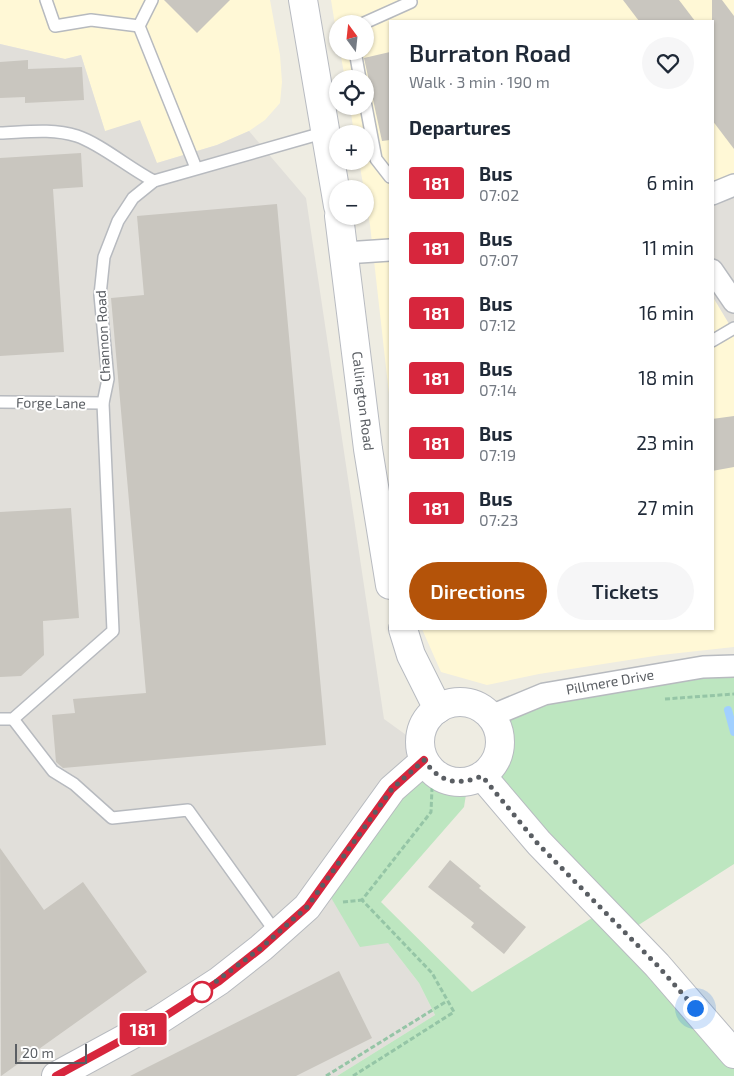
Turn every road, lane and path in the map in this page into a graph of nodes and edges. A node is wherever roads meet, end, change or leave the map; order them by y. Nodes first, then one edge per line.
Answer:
1 (46, 0) edge
2 (152, 0) edge
3 (303, 0) edge
4 (411, 2) dead end
5 (374, 19) edge
6 (139, 26) junction
7 (368, 115) edge
8 (326, 132) junction
9 (0, 133) edge
10 (196, 168) junction
11 (389, 176) edge
12 (334, 180) edge
13 (154, 181) junction
14 (734, 185) edge
15 (714, 193) edge
16 (340, 225) edge
17 (389, 250) edge
18 (344, 253) junction
19 (714, 273) edge
20 (734, 302) edge
21 (734, 328) edge
22 (714, 340) edge
23 (0, 402) edge
24 (102, 403) junction
25 (389, 579) edge
26 (403, 630) edge
27 (734, 666) edge
28 (438, 708) junction
29 (491, 716) junction
30 (0, 719) edge
31 (13, 719) junction
32 (428, 766) junction
33 (482, 776) junction
34 (277, 934) junction
35 (447, 1001) junction
36 (734, 1054) edge
37 (56, 1076) edge
38 (326, 1076) edge
39 (353, 1076) edge

1 - 6 lane
2 - 6 lane
3 - 8 main road
4 - 5 lane
6 - 10 lane
7 - 11 lane
8 - 10 lane, Channon Road
8 - 12 main road
9 - 13 lane
10 - 13 lane, Channon Road
13 - 24 lane, Channon Road
14 - 15 street
16 - 18 main road, Callington Road
17 - 18 street
18 - 25 main road, Callington Road
19 - 20 street
21 - 22 lane
23 - 24 lane, Forge Lane
24 - 31 lane, Channon Road
26 - 28 main road
27 - 29 street, Pillmere Drive
28 - 29 main road
28 - 32 main road
29 - 33 main road
30 - 31 lane
31 - 34 lane
32 - 33 main road
32 - 34 main road
32 - 35 path
33 - 36 main road
34 - 37 main road
35 - 38 path
35 - 39 path

